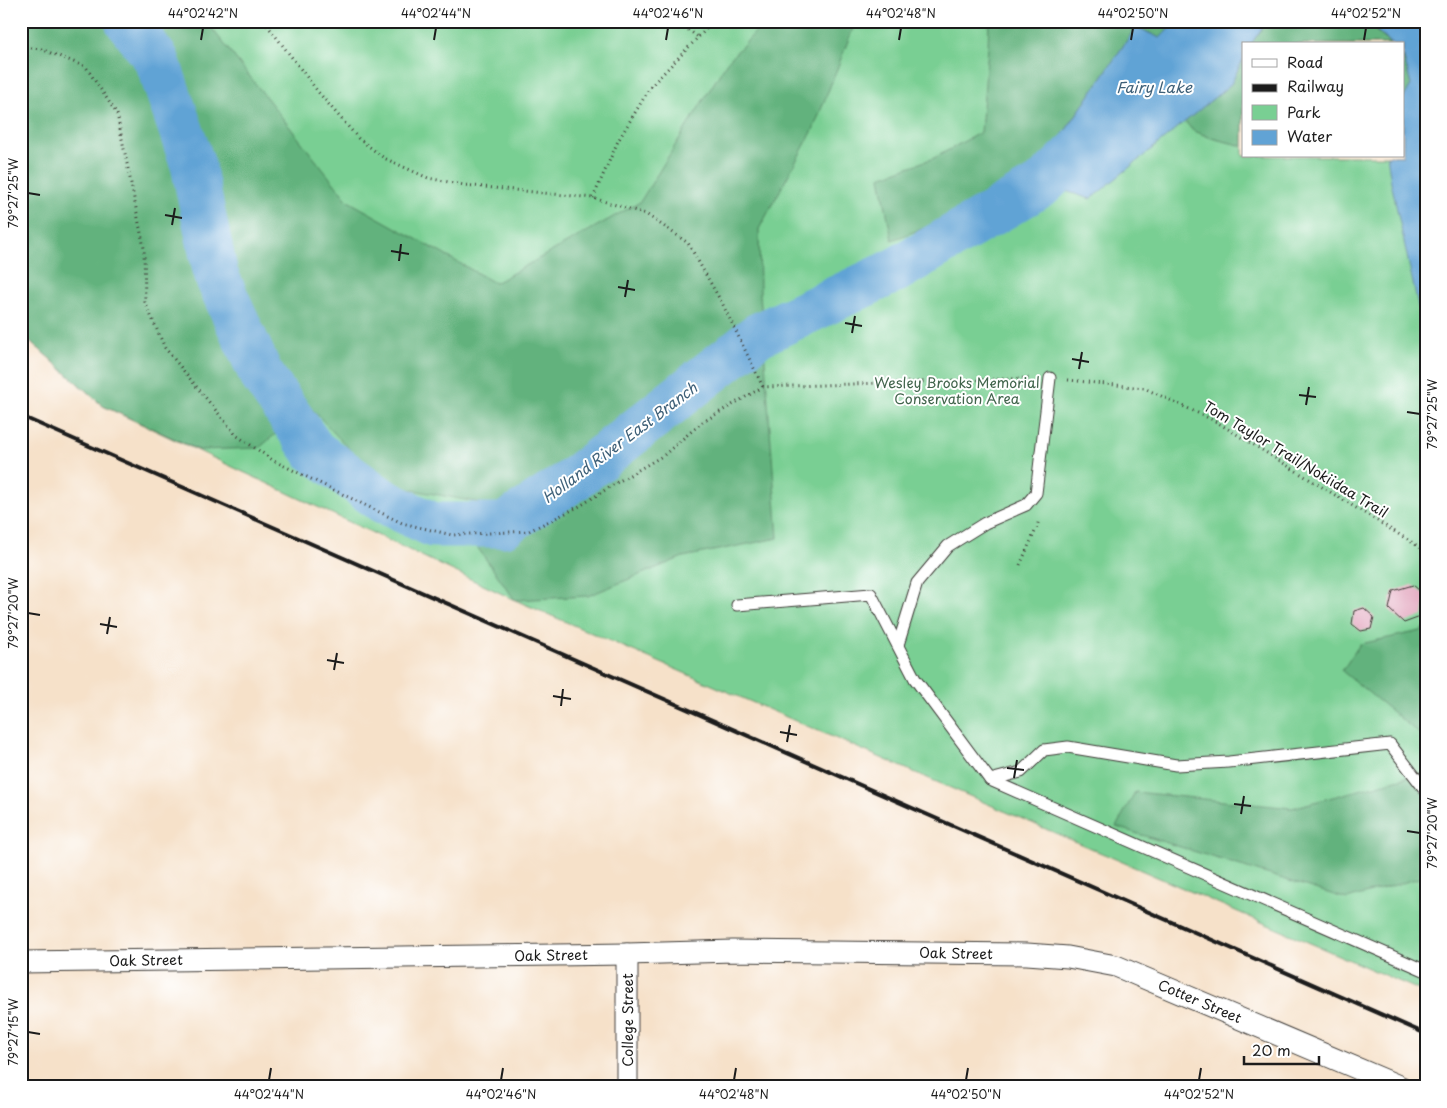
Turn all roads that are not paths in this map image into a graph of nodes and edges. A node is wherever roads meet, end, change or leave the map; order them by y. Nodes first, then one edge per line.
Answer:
1 (1050, 378) road end
2 (737, 605) dead end
3 (898, 645) junction
4 (990, 780) junction
5 (1426, 791) edge
6 (627, 954) junction
7 (1080, 959) joint
8 (21, 962) edge
9 (1426, 972) edge
10 (627, 1087) edge
11 (1401, 1087) edge

1 - 3 lane
2 - 3 lane
3 - 4 lane
4 - 5 lane
4 - 9 lane
6 - 7 street, Oak Street
6 - 8 street, Oak Street
6 - 10 street, College Street
7 - 11 street, Cotter Street

